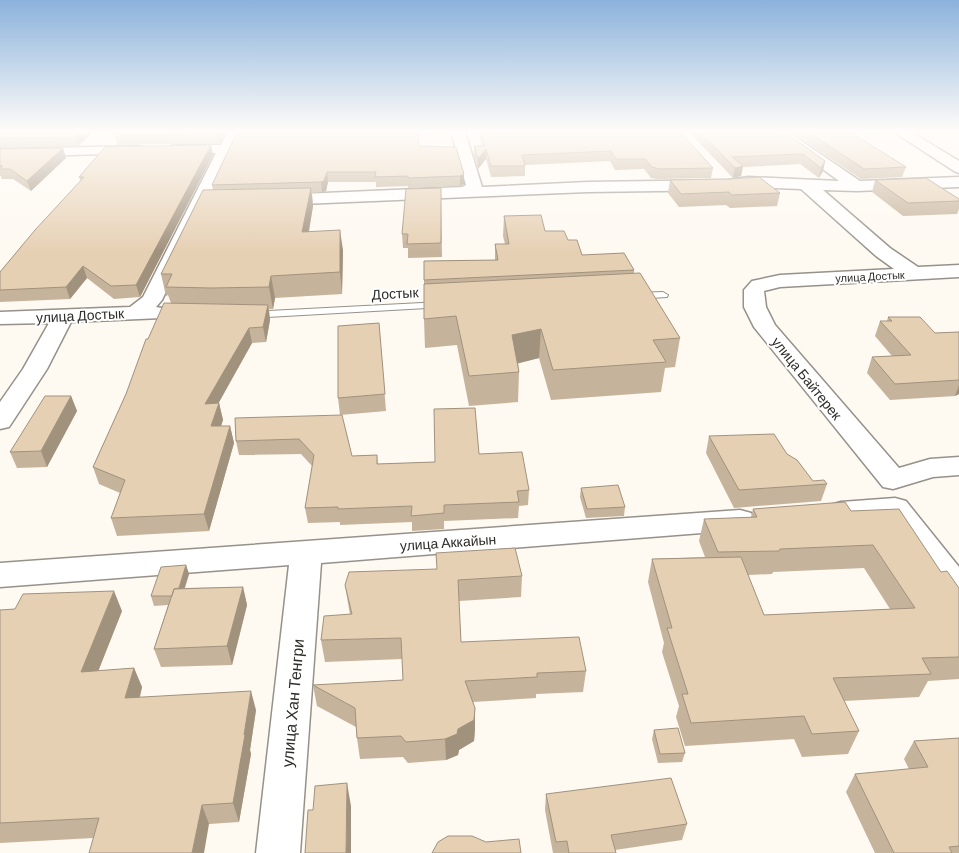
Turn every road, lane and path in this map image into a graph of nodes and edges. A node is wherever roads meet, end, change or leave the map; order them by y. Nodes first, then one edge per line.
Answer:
1 (214, 172) edge
2 (470, 172) edge
3 (716, 172) dead end
4 (836, 172) edge
5 (959, 182) edge
6 (805, 184) junction
7 (728, 185) junction
8 (857, 186) junction
9 (466, 192) junction
10 (267, 200) edge
11 (218, 201) edge
12 (199, 202) junction
13 (959, 270) edge
14 (913, 274) junction
15 (780, 280) joint
16 (663, 295) dead end
17 (625, 296) edge
18 (453, 304) edge
19 (137, 312) junction
20 (164, 313) edge
21 (240, 315) edge
22 (64, 316) junction
23 (0, 318) edge
24 (0, 421) edge
25 (959, 466) edge
26 (894, 494) junction
27 (816, 514) edge
28 (767, 518) edge
29 (306, 553) junction
30 (0, 575) edge
31 (959, 592) edge
32 (278, 853) edge

1 - 12 street
2 - 9 street
3 - 7 street
4 - 8 street
5 - 8 street
6 - 7 street
6 - 8 street
6 - 14 street
7 - 9 street
9 - 10 street
11 - 12 street
12 - 19 street
13 - 14 street, улица Достык
14 - 15 street, улица Достык
15 - 26 street, улица Байтерек
16 - 17 lane
18 - 21 lane, Достык
19 - 20 street, улица Достык
19 - 22 street, улица Достык
22 - 23 street, улица Достык
22 - 24 street
25 - 26 street
26 - 27 street
26 - 31 street, улица Байтерек
28 - 29 street, улица Аккайын
29 - 30 street, улица Аккайын
29 - 32 street, улица Хан Тенгри

